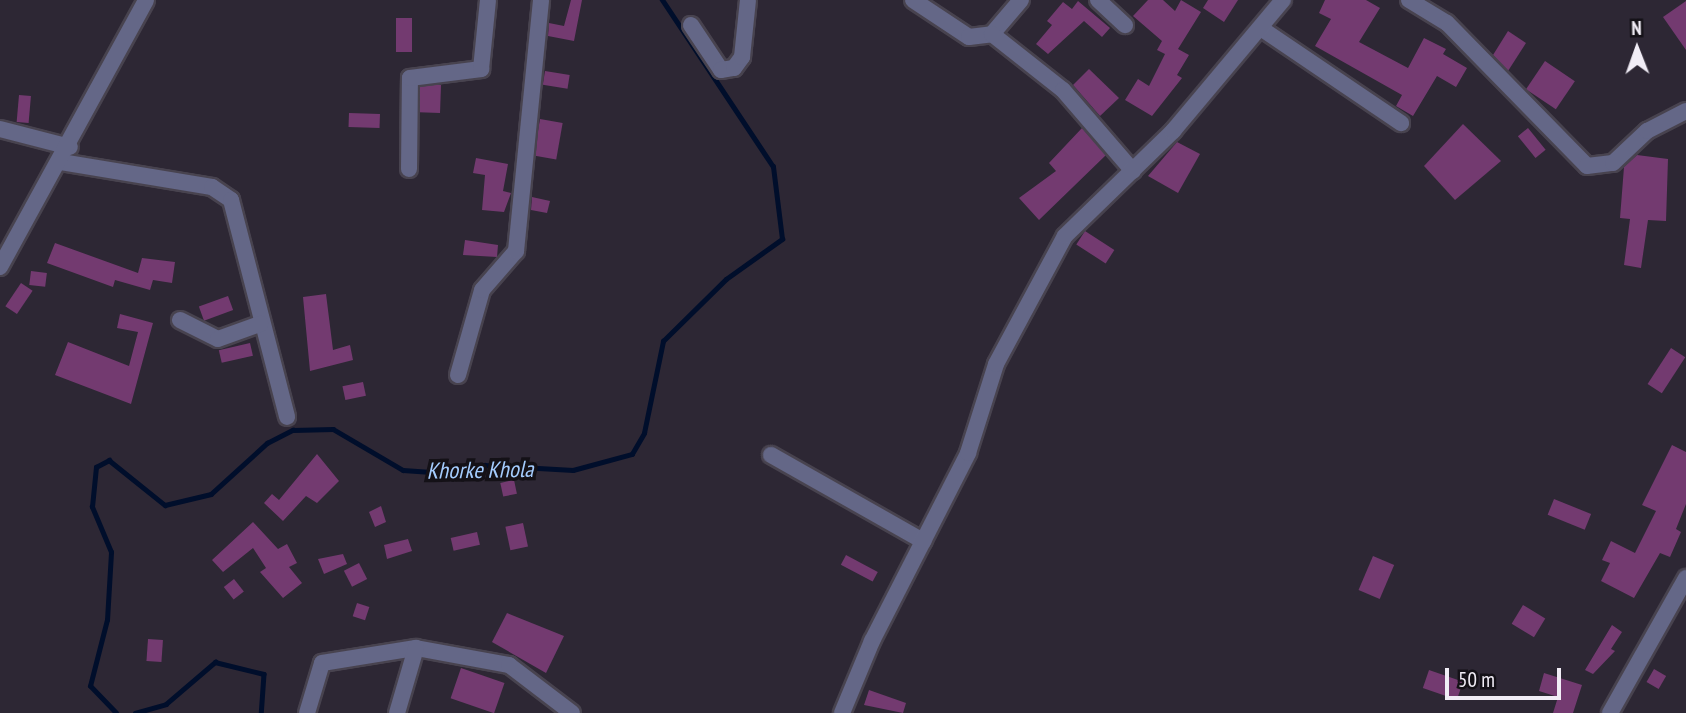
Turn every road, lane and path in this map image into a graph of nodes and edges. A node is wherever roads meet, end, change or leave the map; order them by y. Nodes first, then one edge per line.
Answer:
1 (146, 0) edge
2 (488, 0) edge
3 (541, 0) edge
4 (748, 0) edge
5 (913, 0) edge
6 (1021, 0) edge
7 (1098, 0) edge
8 (1409, 0) edge
9 (1278, 2) edge
10 (691, 25) dead end
11 (1125, 25) dead end
12 (1262, 29) junction
13 (992, 34) junction
14 (1686, 111) edge
15 (1401, 123) dead end
16 (0, 129) edge
17 (70, 147) junction
18 (61, 162) junction
19 (409, 169) dead end
20 (1133, 171) junction
21 (0, 267) edge
22 (180, 320) dead end
23 (260, 324) junction
24 (458, 375) dead end
25 (287, 417) dead end
26 (771, 455) dead end
27 (923, 541) junction
28 (1686, 578) edge
29 (416, 648) junction
30 (307, 713) edge
31 (397, 713) edge
32 (572, 713) edge
33 (842, 713) edge
34 (1610, 713) edge

1 - 17 street
2 - 19 street
3 - 24 street
4 - 10 street
5 - 13 street
6 - 13 street
7 - 11 street
8 - 14 street
9 - 12 street
12 - 15 street
12 - 20 street
13 - 20 street
16 - 17 street
17 - 18 street
18 - 21 street
18 - 23 street
20 - 27 street
22 - 23 street
23 - 25 street
26 - 27 street
27 - 33 street
28 - 34 street
29 - 30 street
29 - 31 street
29 - 32 street

